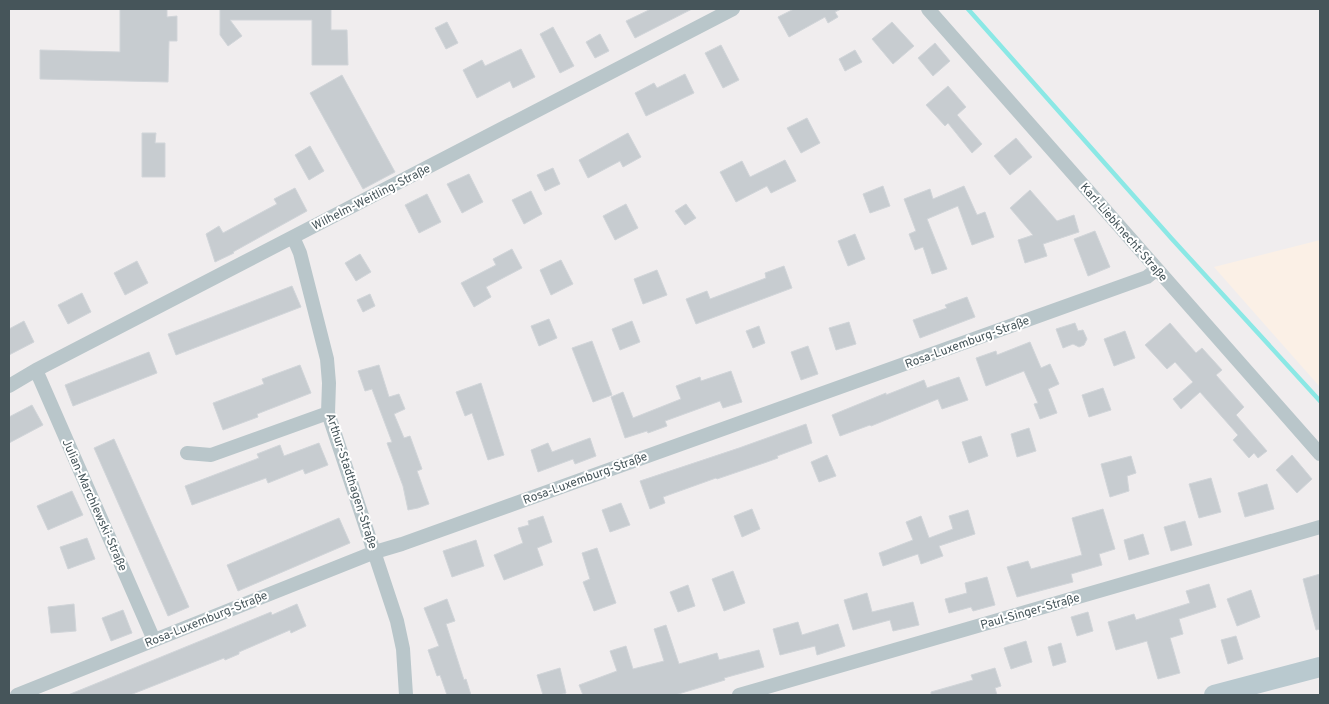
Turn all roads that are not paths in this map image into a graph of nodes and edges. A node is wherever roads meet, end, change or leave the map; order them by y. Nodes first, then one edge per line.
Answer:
1 (733, 9) edge
2 (928, 9) edge
3 (293, 237) junction
4 (1157, 270) junction
5 (36, 370) junction
6 (9, 386) edge
7 (328, 413) junction
8 (187, 453) dead end
9 (1320, 454) edge
10 (1320, 528) edge
11 (375, 552) junction
12 (154, 640) junction
13 (1320, 667) edge
14 (17, 695) edge
15 (406, 695) edge
16 (739, 695) edge
17 (1214, 695) edge

1 - 3 street, Wilhelm-Weitling-Straße
2 - 4 street, Karl-Liebknecht-Straße
3 - 5 street, Wilhelm-Weitling-Straße
3 - 7 street, Arthur-Stadthagen-Straße
4 - 9 street, Karl-Liebknecht-Straße
4 - 11 street, Rosa-Luxemburg-Straße
5 - 6 street, Wilhelm-Weitling-Straße
5 - 12 street, Julian-Marchlewski-Straße
7 - 8 street
7 - 11 street, Arthur-Stadthagen-Straße
10 - 16 street, Paul-Singer-Straße
11 - 12 street, Rosa-Luxemburg-Straße
11 - 15 street, Arthur-Stadthagen-Straße
12 - 14 street, Rosa-Luxemburg-Straße
13 - 17 main road

